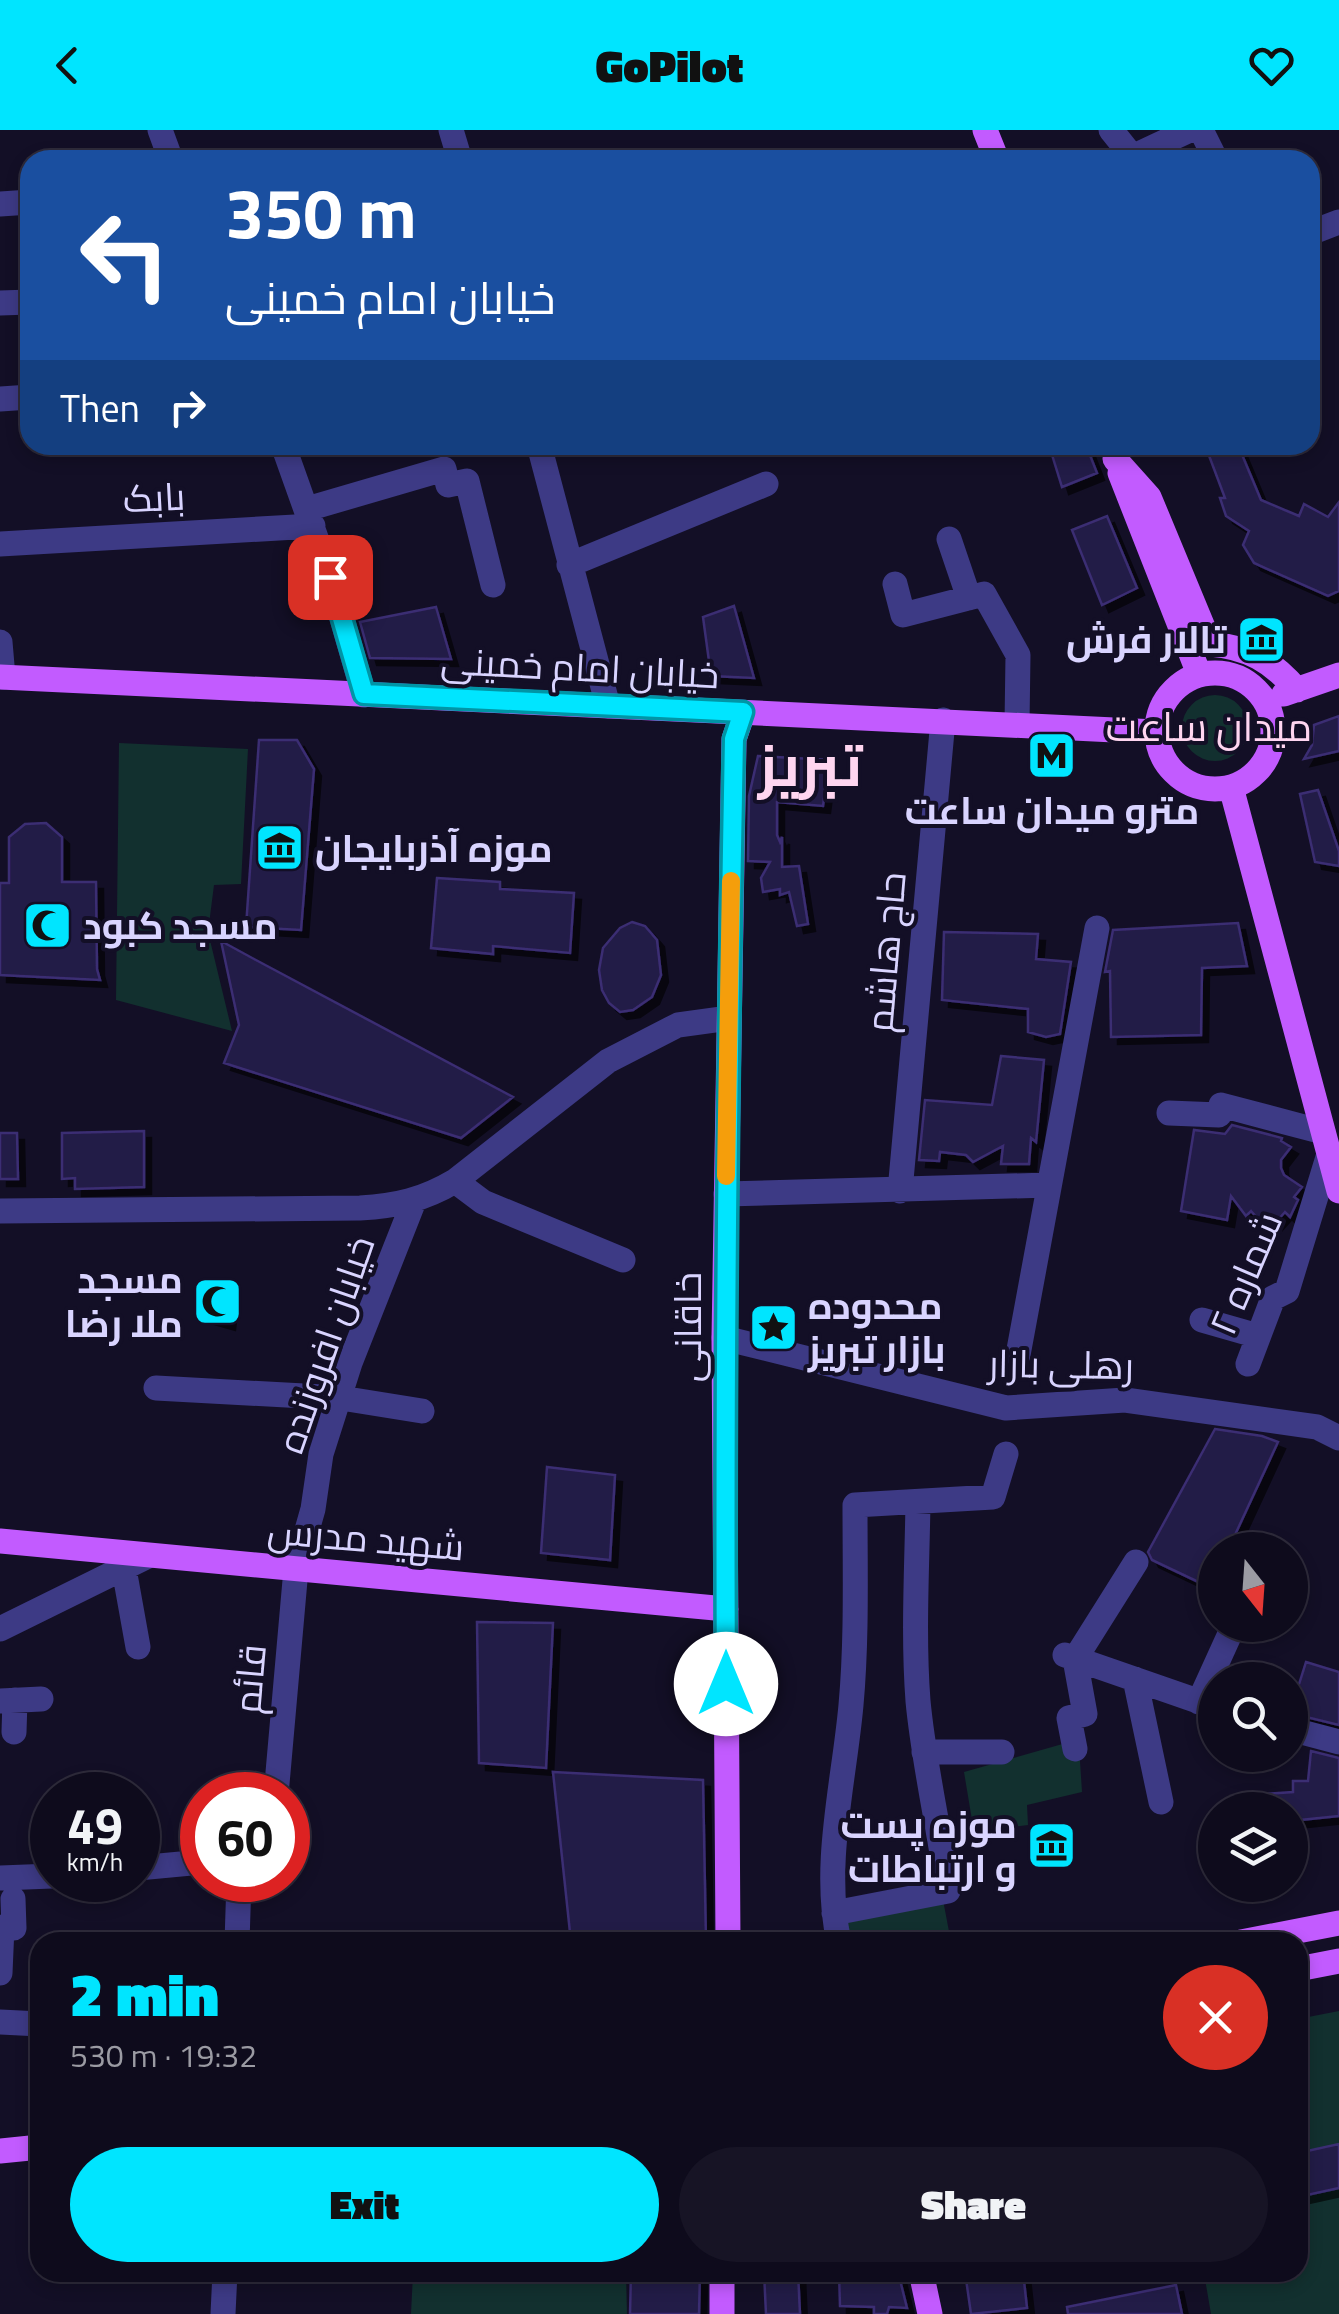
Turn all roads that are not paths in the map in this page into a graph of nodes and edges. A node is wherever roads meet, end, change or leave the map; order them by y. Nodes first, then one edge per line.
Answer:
1 (188, 130) edge
2 (1111, 130) edge
3 (1190, 130) edge
4 (164, 142) edge
5 (1127, 150) edge
6 (1150, 150) edge
7 (287, 455) edge
8 (542, 455) edge
9 (1113, 455) edge
10 (1114, 455) edge
11 (766, 484) dead end
12 (310, 518) junction
13 (949, 538) dead end
14 (0, 544) edge
15 (569, 565) junction
16 (895, 584) dead end
17 (493, 585) dead end
18 (969, 598) junction
19 (0, 642) edge
20 (1199, 674) junction
21 (1339, 675) edge
22 (2, 677) edge
23 (1297, 690) junction
24 (364, 694) junction
25 (1265, 700) junction
26 (608, 706) junction
27 (743, 712) junction
28 (943, 720) junction
29 (1016, 724) junction
30 (1156, 732) junction
31 (1231, 787) junction
32 (1097, 928) dead end
33 (729, 1018) junction
34 (1169, 1113) dead end
35 (1326, 1143) junction
36 (455, 1182) junction
37 (1049, 1185) junction
38 (900, 1191) junction
39 (1339, 1191) edge
40 (726, 1194) junction
41 (414, 1201) junction
42 (0, 1210) edge
43 (623, 1260) dead end
44 (1202, 1320) dead end
45 (1258, 1336) junction
46 (724, 1338) junction
47 (1018, 1354) dead end
48 (1248, 1364) dead end
49 (156, 1388) dead end
50 (341, 1398) junction
51 (422, 1410) dead end
52 (1339, 1438) edge
53 (1006, 1454) dead end
54 (918, 1502) junction
55 (0, 1541) edge
56 (148, 1556) junction
57 (1136, 1562) dead end
58 (124, 1569) junction
59 (296, 1570) junction
60 (726, 1609) junction
61 (0, 1629) edge
62 (138, 1647) dead end
63 (1070, 1657) junction
64 (1135, 1679) junction
65 (19, 1700) edge
66 (1198, 1701) edge
67 (14, 1732) dead end
68 (1308, 1734) edge
69 (1339, 1742) edge
70 (1075, 1749) dead end
71 (924, 1752) junction
72 (1002, 1752) dead end
73 (278, 1772) edge
74 (1161, 1802) dead end
75 (7, 1889) edge
76 (238, 1902) edge
77 (834, 1913) junction
78 (1339, 1923) edge
79 (237, 1932) edge
80 (728, 1932) edge
81 (837, 1932) edge
82 (1293, 1932) edge
83 (1339, 1961) edge
84 (1308, 1967) edge
85 (0, 1973) edge
86 (0, 2022) edge
87 (30, 2024) edge
88 (30, 2148) edge
89 (0, 2151) edge
90 (225, 2282) edge
91 (722, 2282) edge
92 (922, 2282) edge
93 (223, 2314) edge
94 (722, 2314) edge
95 (930, 2314) edge

1 - 4 street
2 - 5 street
3 - 6 street
7 - 12 street
8 - 15 street
9 - 20 main road
10 - 23 main road
11 - 15 street
12 - 14 street, بابک
12 - 17 street, بابک
12 - 24 street
13 - 18 street
15 - 26 street
16 - 18 street
18 - 29 street
19 - 22 street
20 - 25 main road
20 - 30 main road
21 - 23 main road
22 - 24 main road, خیابان امام خمینی
23 - 25 main road
24 - 26 main road, خیابان امام خمینی
25 - 31 main road
26 - 27 main road, خیابان امام خمینی
27 - 28 main road, خیابان امام خمینی
27 - 33 main road, خاقانی
28 - 29 main road, خیابان امام خمینی
28 - 38 street, حاج هاشم
29 - 30 main road, خیابان امام خمینی
30 - 31 main road
31 - 35 main road
32 - 37 street
33 - 36 street
33 - 40 main road, خاقانی
34 - 35 street
35 - 39 main road
35 - 45 street, شماره ۲
36 - 41 street
36 - 43 street
37 - 38 street
37 - 47 street
38 - 40 street
40 - 46 main road, خاقانی
41 - 42 street
41 - 50 street, خیابان افروزنده
44 - 45 street
45 - 48 street, شماره ۲
46 - 52 street, رهلی بازار
46 - 60 main road, خاقانی
49 - 50 street
50 - 51 street
50 - 59 street, خیابان افروزنده
53 - 54 street
54 - 71 street
54 - 77 street
55 - 56 main road, شهید مدرس
56 - 58 street
56 - 59 main road, شهید مدرس
57 - 63 street
58 - 61 street
58 - 62 street
59 - 60 main road, شهید مدرس
59 - 73 street, قائم
60 - 80 main road, خاقانی
63 - 64 street
63 - 70 street
64 - 66 street
64 - 74 street
65 - 67 street
68 - 69 street
71 - 72 street
71 - 77 street
75 - 85 street
76 - 79 street
77 - 81 street
78 - 82 main road
83 - 84 main road
86 - 87 street
88 - 89 main road
90 - 93 street
91 - 94 main road
92 - 95 main road

